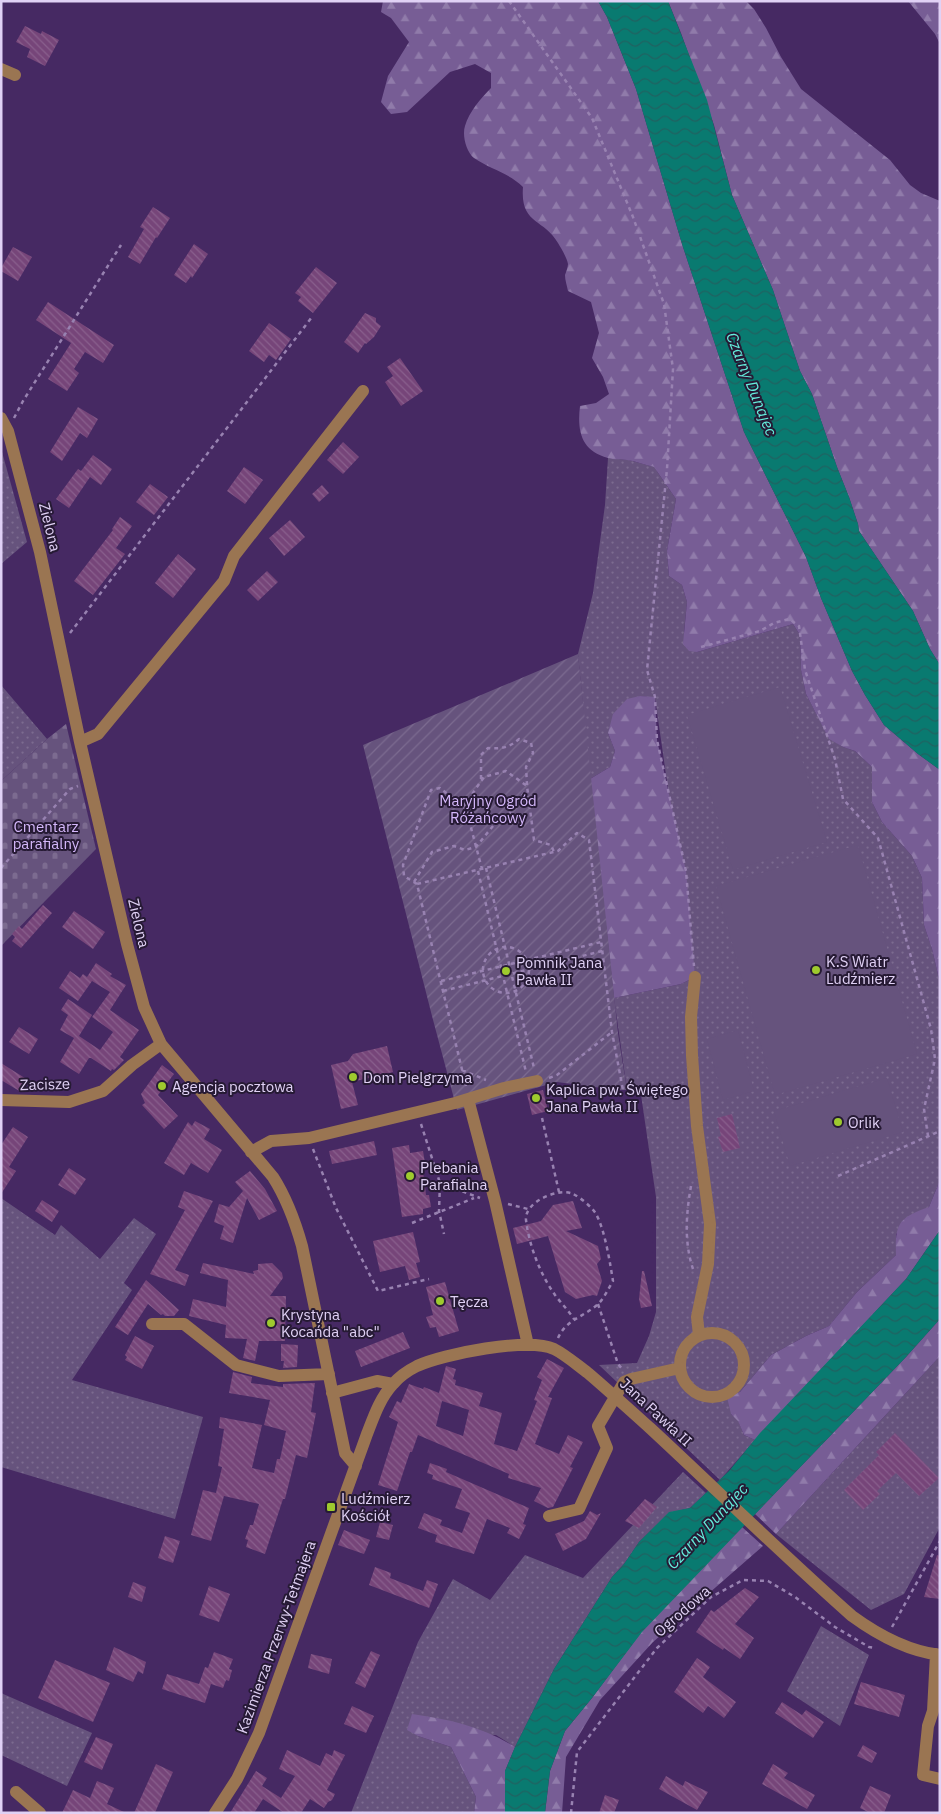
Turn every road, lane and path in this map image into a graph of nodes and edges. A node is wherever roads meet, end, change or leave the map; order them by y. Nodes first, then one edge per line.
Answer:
1 (510, 1) edge
2 (1, 69) edge
3 (15, 75) dead end
4 (121, 245) dead end
5 (312, 316) dead end
6 (363, 391) dead end
7 (1, 418) edge
8 (8, 431) junction
9 (59, 647) junction
10 (701, 647) dead end
11 (80, 742) junction
12 (481, 781) junction
13 (80, 786) dead end
14 (527, 788) junction
15 (463, 807) junction
16 (476, 847) junction
17 (554, 852) junction
18 (1, 868) edge
19 (486, 868) junction
20 (480, 870) junction
21 (414, 882) junction
22 (417, 884) junction
23 (601, 942) junction
24 (506, 947) junction
25 (497, 949) junction
26 (602, 951) junction
27 (526, 960) junction
28 (510, 964) junction
29 (501, 966) junction
30 (528, 969) junction
31 (483, 971) junction
32 (512, 973) junction
33 (503, 976) junction
34 (695, 977) joint
35 (485, 980) junction
36 (441, 981) junction
37 (516, 990) junction
38 (443, 991) junction
39 (507, 993) junction
40 (612, 1032) junction
41 (161, 1044) junction
42 (462, 1070) junction
43 (533, 1082) junction
44 (504, 1088) junction
45 (623, 1090) dead end
46 (468, 1099) junction
47 (1, 1100) edge
48 (416, 1113) junction
49 (542, 1118) dead end
50 (940, 1131) edge
51 (928, 1136) junction
52 (309, 1138) junction
53 (251, 1152) junction
54 (838, 1176) dead end
55 (559, 1192) junction
56 (475, 1197) dead end
57 (439, 1211) junction
58 (412, 1223) dead end
59 (444, 1234) dead end
60 (429, 1279) dead end
61 (598, 1304) junction
62 (574, 1319) junction
63 (152, 1324) dead end
64 (699, 1335) junction
65 (528, 1345) junction
66 (553, 1349) junction
67 (680, 1368) junction
68 (329, 1374) junction
69 (631, 1379) junction
70 (393, 1384) junction
71 (332, 1393) junction
72 (616, 1397) junction
73 (356, 1466) junction
74 (549, 1516) dead end
75 (940, 1542) edge
76 (886, 1638) junction
77 (938, 1654) edge
78 (940, 1779) edge
79 (16, 1792) dead end
80 (40, 1813) edge
81 (215, 1813) edge
82 (571, 1813) edge

1 - 34 path
2 - 3 street
4 - 8 path
5 - 9 path
6 - 11 street
7 - 8 street, Zielona
8 - 9 street, Zielona
9 - 11 street, Zielona
10 - 51 path
11 - 41 street, Zielona
12 - 14 path
12 - 14 path
12 - 15 path
13 - 18 path
14 - 16 path
14 - 17 path
15 - 16 path
15 - 21 path
16 - 20 path
16 - 21 path
17 - 19 path
17 - 23 path
19 - 20 path
19 - 24 path
20 - 22 path
20 - 25 path
21 - 22 path
22 - 36 path
23 - 26 path
23 - 27 path
24 - 25 path
24 - 27 path
24 - 28 path
25 - 29 path
25 - 31 path
26 - 30 path
26 - 40 path
27 - 28 path
27 - 30 path
28 - 29 path
28 - 32 path
29 - 31 path
29 - 33 path
30 - 32 path
30 - 37 path
31 - 35 path
31 - 36 path
32 - 33 path
32 - 37 path
33 - 35 path
33 - 39 path
34 - 64 street
35 - 38 path
35 - 39 path
36 - 38 path
37 - 39 path
37 - 43 path
38 - 42 path
39 - 43 path
40 - 43 path
40 - 45 path
41 - 47 street, Zacisze
41 - 53 street, Zielona
42 - 44 path
42 - 46 path
43 - 44 street
44 - 46 street
46 - 48 street
46 - 65 street
48 - 52 street
48 - 57 path
49 - 55 path
50 - 51 path
51 - 54 path
52 - 53 street
52 - 60 path
53 - 68 street, Zielona
55 - 61 path
55 - 62 path
56 - 57 path
57 - 58 path
57 - 59 path
61 - 62 path
61 - 69 path
62 - 66 path
63 - 68 street
64 - 67 street
64 - 67 street
65 - 66 street, Jana Pawła II
65 - 70 street, Jana Pawła II
66 - 72 street, Jana Pawła II
67 - 69 street
68 - 71 street, Zielona
69 - 72 street
70 - 71 street
70 - 73 street, Jana Pawła II
71 - 73 street, Zielona
72 - 74 street
72 - 76 street, Jana Pawła II
73 - 81 street, Kazimierza Przerwy-Tetmajera
75 - 76 path
76 - 77 street, Jana Pawła II
76 - 82 path, Ogrodowa
77 - 78 street
79 - 80 street

